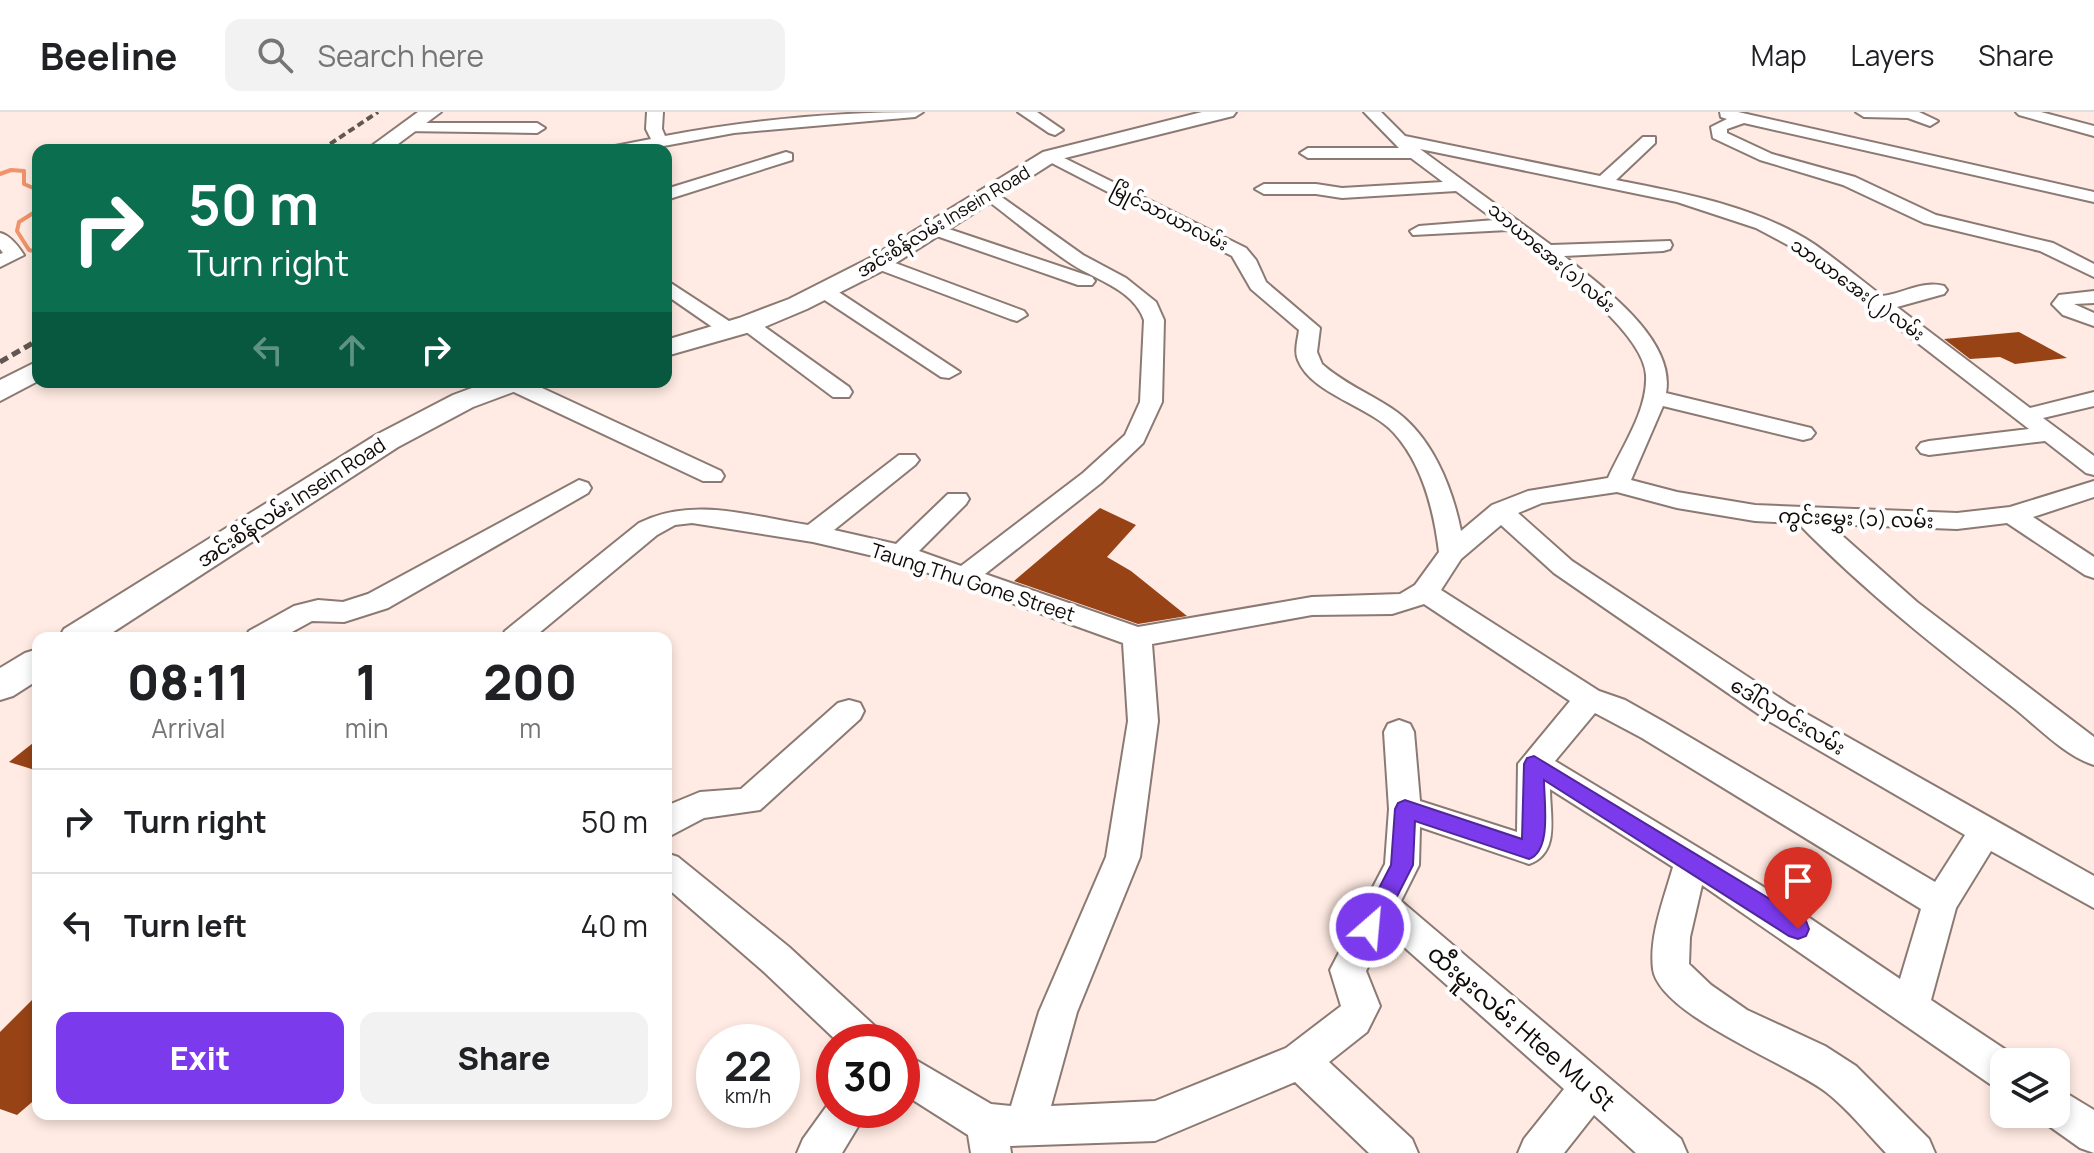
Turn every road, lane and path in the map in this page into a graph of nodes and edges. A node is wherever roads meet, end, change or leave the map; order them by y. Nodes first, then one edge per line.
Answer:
1 (431, 112) edge
2 (655, 112) edge
3 (915, 112) edge
4 (1026, 112) edge
5 (1226, 112) edge
6 (1372, 112) edge
7 (1718, 112) edge
8 (1864, 112) edge
9 (2024, 112) edge
10 (2082, 112) edge
11 (1744, 115) edge
12 (2094, 115) edge
13 (775, 118) edge
14 (1930, 121) dead end
15 (408, 128) junction
16 (537, 128) dead end
17 (1055, 130) dead end
18 (2094, 131) edge
19 (1649, 140) dead end
20 (660, 142) junction
21 (385, 144) edge
22 (649, 144) edge
23 (1406, 146) junction
24 (1308, 153) dead end
25 (1050, 156) junction
26 (786, 157) dead end
27 (1605, 181) junction
28 (1461, 186) junction
29 (1264, 189) dead end
30 (672, 193) edge
31 (989, 193) junction
32 (2094, 197) edge
33 (1513, 224) junction
34 (934, 229) junction
35 (1419, 231) dead end
36 (0, 238) edge
37 (1663, 245) dead end
38 (1462, 246) dead end
39 (1539, 246) junction
40 (2046, 247) junction
41 (2094, 249) edge
42 (0, 261) edge
43 (879, 263) junction
44 (2094, 271) edge
45 (1085, 281) dead end
46 (672, 289) edge
47 (1937, 290) dead end
48 (824, 291) junction
49 (2094, 297) edge
50 (1880, 302) junction
51 (1017, 315) dead end
52 (2094, 320) edge
53 (738, 327) junction
54 (672, 346) edge
55 (949, 372) dead end
56 (32, 373) edge
57 (497, 388) edge
58 (525, 388) edge
59 (0, 392) edge
60 (841, 392) dead end
61 (1653, 397) junction
62 (2094, 399) edge
63 (2023, 416) junction
64 (1803, 433) dead end
65 (2048, 434) junction
66 (1929, 448) dead end
67 (907, 460) dead end
68 (2094, 468) edge
69 (712, 476) dead end
70 (1617, 484) junction
71 (579, 488) dead end
72 (2094, 489) edge
73 (957, 499) dead end
74 (1501, 511) junction
75 (2012, 515) junction
76 (1806, 516) junction
77 (813, 534) junction
78 (1452, 553) junction
79 (901, 554) junction
80 (2094, 569) edge
81 (965, 576) junction
82 (1425, 592) junction
83 (86, 632) edge
84 (270, 632) edge
85 (522, 632) edge
86 (1137, 637) junction
87 (32, 667) edge
88 (0, 686) edge
89 (1589, 699) junction
90 (849, 711) dead end
91 (1399, 732) dead end
92 (2094, 753) edge
93 (1534, 764) junction
94 (1405, 809) junction
95 (672, 818) edge
96 (1986, 831) junction
97 (1691, 861) junction
98 (672, 872) edge
99 (2094, 893) edge
100 (1940, 903) junction
101 (1381, 905) junction
102 (1911, 1005) junction
103 (846, 1024) edge
104 (1300, 1061) junction
105 (1990, 1061) edge
106 (920, 1085) edge
107 (1591, 1087) junction
108 (2070, 1117) edge
109 (1025, 1127) junction
110 (835, 1128) edge
111 (2094, 1134) edge
112 (988, 1138) edge
113 (817, 1153) edge
114 (1398, 1153) edge
115 (1538, 1153) edge
116 (1667, 1153) edge
117 (1915, 1153) edge

1 - 15 main road
2 - 20 street
3 - 13 street
4 - 17 street
5 - 25 main road, အင်းစိန်လမ်း Insein Road
6 - 23 street, သာယာအေး(၁)လမ်း
7 - 11 street
8 - 14 street
9 - 18 street
10 - 12 street
11 - 32 street
11 - 40 street
13 - 20 street
15 - 16 street
15 - 21 main road
19 - 27 street
20 - 22 street
23 - 24 street, သာယာအေး(၂)လမ်း
23 - 27 street, သာယာအေး(၂)လမ်း
23 - 28 street, သာယာအေး(၁)လမ်း
25 - 31 main road, အင်းစိန်လမ်း Insein Road
25 - 78 street, မြိုင်သာယာလမ်း
26 - 30 street
27 - 50 street, သာယာအေး(၂)လမ်း
28 - 29 street
28 - 33 street, သာယာအေး(၁)လမ်း
31 - 34 main road, အင်းစိန်လမ်း Insein Road
31 - 81 street
33 - 35 street
33 - 39 street, သာယာအေး(၁)လမ်း
34 - 43 main road, အင်းစိန်လမ်း Insein Road
34 - 45 street
36 - 42 street
37 - 39 street
38 - 39 street
39 - 61 street, သာယာအေး(၁)လမ်း
40 - 41 street
40 - 44 street
43 - 48 main road, အင်းစိန်လမ်း Insein Road
43 - 51 street
46 - 53 street
47 - 50 street
48 - 53 main road, အင်းစိန်လမ်း Insein Road
48 - 55 street
49 - 52 street
50 - 63 street, သာယာအေး(၂)လမ်း
53 - 54 main road, အင်းစိန်လမ်း Insein Road
53 - 60 street
56 - 59 main road
57 - 83 main road, အင်းစိန်လမ်း Insein Road
58 - 69 street
61 - 64 street
61 - 70 street, သာယာအေး(၁)လမ်း
62 - 63 street
63 - 65 street, သာယာအေး(၂)လမ်း
65 - 66 street
65 - 68 street, သာယာအေး(၂)လမ်း
67 - 77 street
70 - 74 street
70 - 76 street, ကွင်းမွှေး (၁) လမ်း
71 - 84 street
72 - 75 street, ကွင်းမွှေး (၁) လမ်း
73 - 79 street
74 - 78 street
74 - 96 street, ဒေါ်လှဝင်းလမ်း
75 - 76 street, ကွင်းမွှေး (၁) လမ်း
75 - 80 street
76 - 92 street
77 - 79 street, Taung Thu Gone Street
77 - 85 street, Taung Thu Gone Street
78 - 82 street
79 - 81 street, Taung Thu Gone Street
81 - 86 street, Taung Thu Gone Street
82 - 86 street
82 - 89 street
86 - 109 street
87 - 88 main road
89 - 93 street
89 - 100 street
90 - 95 street
91 - 94 street
93 - 94 street
93 - 97 street
94 - 101 street
96 - 99 street, ဒေါ်လှဝင်းလမ်း
96 - 100 street
97 - 102 street
97 - 117 street
98 - 103 street
100 - 102 street
101 - 104 street
101 - 107 street, ထီးမူးလမ်း Htee Mu St
102 - 105 street
104 - 109 street
104 - 114 street
106 - 112 street
107 - 115 street
107 - 116 street, ထီးမူးလမ်း Htee Mu St
108 - 111 street
109 - 112 street
110 - 113 street

